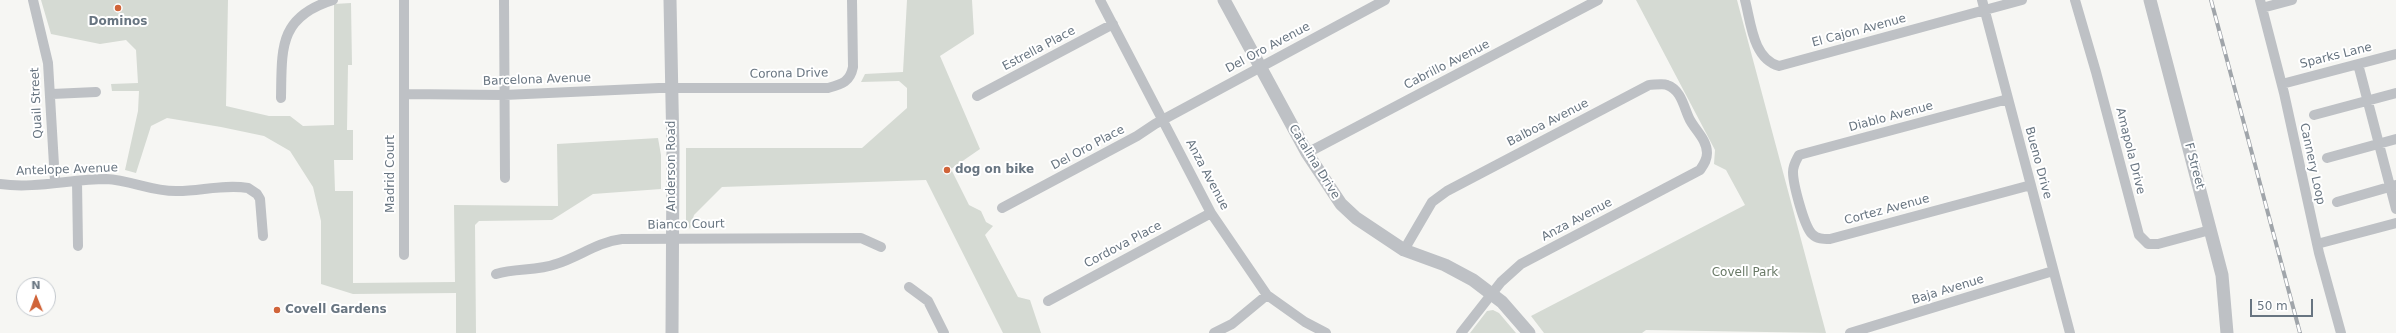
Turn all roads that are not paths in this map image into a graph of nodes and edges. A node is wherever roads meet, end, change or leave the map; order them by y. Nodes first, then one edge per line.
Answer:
1 (33, 0) edge
2 (333, 0) edge
3 (404, 0) edge
4 (504, 0) edge
5 (670, 0) edge
6 (852, 0) edge
7 (1100, 0) edge
8 (1224, 0) edge
9 (1385, 0) edge
10 (1598, 0) edge
11 (1745, 0) edge
12 (1982, 0) edge
13 (2022, 0) edge
14 (2075, 0) edge
15 (2150, 0) edge
16 (2292, 0) edge
17 (2261, 4) edge
18 (1985, 10) junction
19 (1113, 24) junction
20 (2396, 54) edge
21 (2358, 64) junction
22 (1259, 67) junction
23 (2282, 84) junction
24 (670, 88) junction
25 (96, 92) dead end
26 (2396, 93) edge
27 (52, 94) junction
28 (404, 94) junction
29 (504, 95) junction
30 (977, 96) dead end
31 (281, 98) dead end
32 (2008, 99) junction
33 (2368, 100) junction
34 (2314, 115) dead end
35 (1163, 120) junction
36 (2396, 139) edge
37 (1705, 142) joint
38 (2379, 144) junction
39 (1307, 153) junction
40 (2327, 158) dead end
41 (1793, 173) joint
42 (505, 178) dead end
43 (77, 181) junction
44 (55, 182) junction
45 (0, 184) edge
46 (2031, 185) junction
47 (2393, 186) edge
48 (2337, 202) dead end
49 (1002, 208) dead end
50 (2396, 209) edge
51 (1211, 213) junction
52 (2396, 223) edge
53 (2210, 230) junction
54 (263, 236) dead end
55 (672, 238) junction
56 (2317, 244) junction
57 (78, 246) dead end
58 (881, 247) dead end
59 (1404, 250) junction
60 (404, 255) dead end
61 (2053, 272) junction
62 (496, 274) dead end
63 (909, 287) dead end
64 (1492, 293) junction
65 (1267, 295) junction
66 (1048, 300) dead end
67 (672, 333) edge
68 (944, 333) edge
69 (1214, 333) edge
70 (1326, 333) edge
71 (1461, 333) edge
72 (1529, 333) edge
73 (1850, 333) edge
74 (2070, 333) edge
75 (2226, 333) edge
76 (2341, 333) edge

1 - 27 street, Quail Street
2 - 31 street
3 - 28 street, Madrid Court
4 - 29 street
5 - 24 street, Anderson Road
6 - 24 street, Corona Drive
7 - 19 street, Anza Avenue
8 - 22 street, Catalina Drive
9 - 22 street, Del Oro Avenue
10 - 39 street, Cabrillo Avenue
11 - 18 street, El Cajon Avenue
12 - 18 street, Bueno Drive
13 - 18 street, El Cajon Avenue
14 - 53 street, Amapola Drive
15 - 53 street, F Street
16 - 17 street
17 - 23 street, Cannery Loop
18 - 32 street, Bueno Drive
19 - 30 street, Estrella Place
19 - 35 street, Anza Avenue
20 - 21 street, Sparks Lane
21 - 23 street, Sparks Lane
21 - 33 street
22 - 35 street, Del Oro Avenue
22 - 39 street, Catalina Drive
23 - 56 street, Cannery Loop
24 - 29 street, Barcelona Avenue
24 - 55 street, Anderson Road
25 - 27 street
26 - 33 street
27 - 44 street, Quail Street
28 - 29 street, Barcelona Avenue
28 - 60 street, Madrid Court
29 - 42 street
32 - 41 street, Diablo Avenue
32 - 46 street, Bueno Drive
33 - 34 street
33 - 38 street
35 - 49 street, Del Oro Place
35 - 51 street, Anza Avenue
36 - 38 street
37 - 59 street, Balboa Avenue
37 - 64 street, Anza Avenue
38 - 40 street
38 - 47 street
39 - 59 street, Catalina Drive
41 - 46 street, Cortez Avenue
43 - 44 street, Antelope Avenue
43 - 54 street, Antelope Avenue
43 - 57 street
44 - 45 street, Antelope Avenue
46 - 61 street, Bueno Drive
47 - 48 street
47 - 50 street
51 - 65 street, Anza Avenue
51 - 66 street, Cordova Place
52 - 56 street
53 - 75 street, F Street
55 - 58 street, Bianco Court
55 - 62 street, Bianco Court
55 - 67 street, Anderson Road
56 - 76 street, Cannery Loop
59 - 64 street, Catalina Drive
61 - 73 street, Baja Avenue
61 - 74 street, Bueno Drive
63 - 68 street
64 - 71 street, Anza Avenue
64 - 72 street, Catalina Drive
65 - 69 street
65 - 70 street, Anza Avenue

